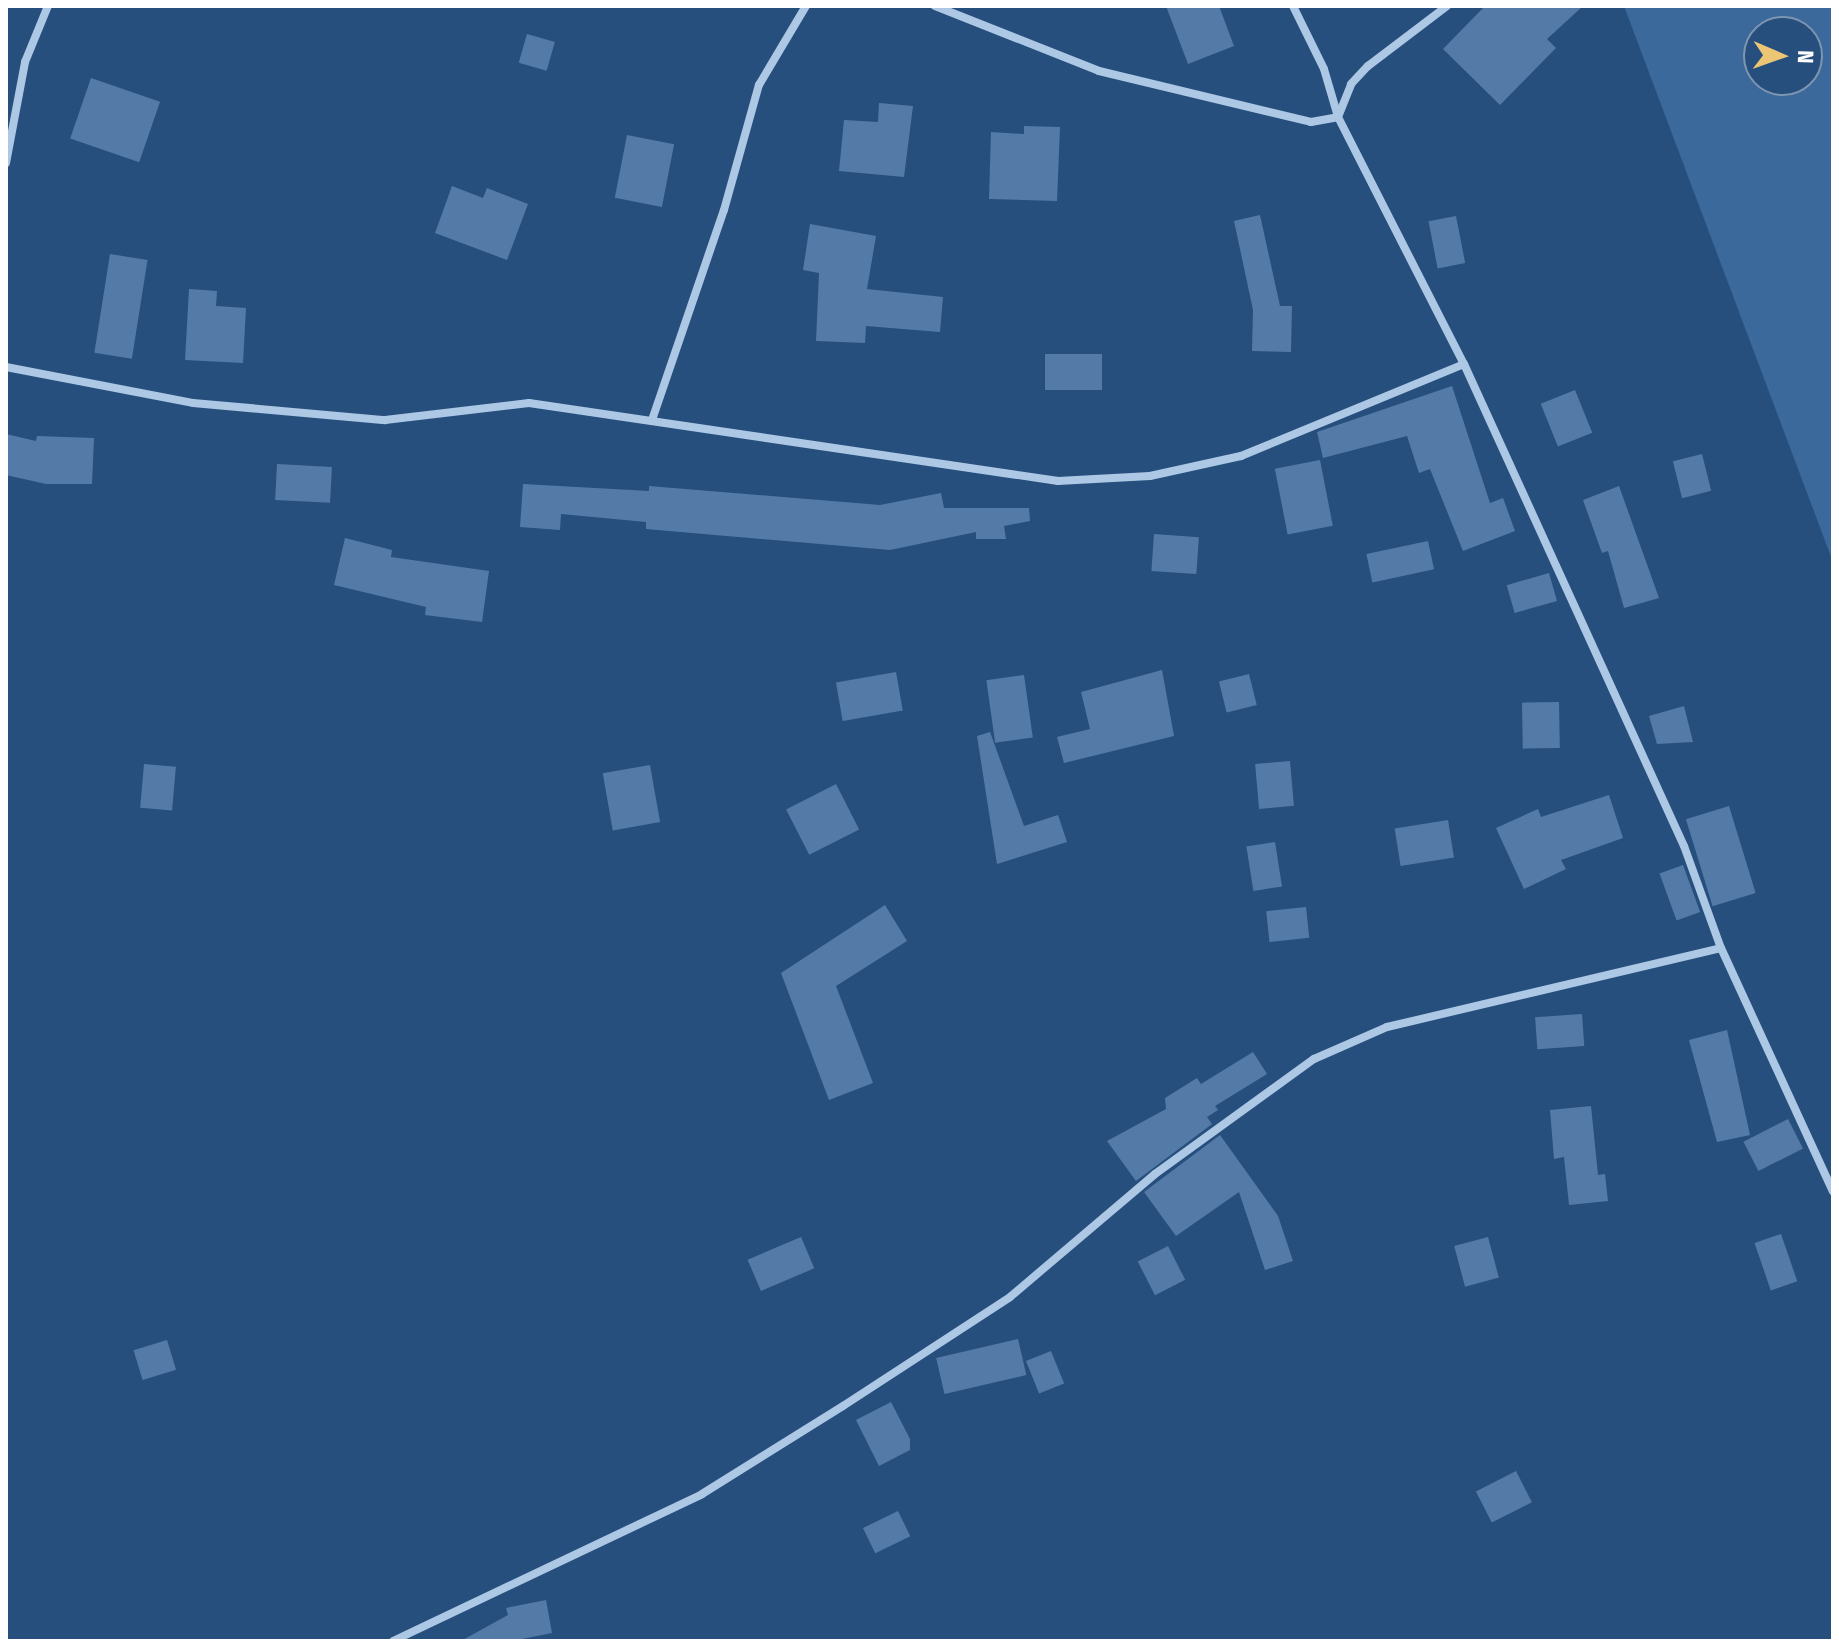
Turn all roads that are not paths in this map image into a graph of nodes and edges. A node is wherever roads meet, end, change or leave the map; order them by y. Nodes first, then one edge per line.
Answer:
1 (48, 6) edge
2 (806, 6) edge
3 (935, 6) edge
4 (1293, 6) edge
5 (1447, 6) edge
6 (1338, 117) junction
7 (6, 163) edge
8 (1464, 364) junction
9 (6, 367) edge
10 (652, 420) junction
11 (1721, 948) junction
12 (1833, 1192) edge
13 (393, 1641) edge

1 - 7 street
2 - 10 street
3 - 6 street
4 - 6 street
5 - 6 street
6 - 8 street
8 - 10 street
8 - 11 street
9 - 10 street
11 - 12 street
11 - 13 street

